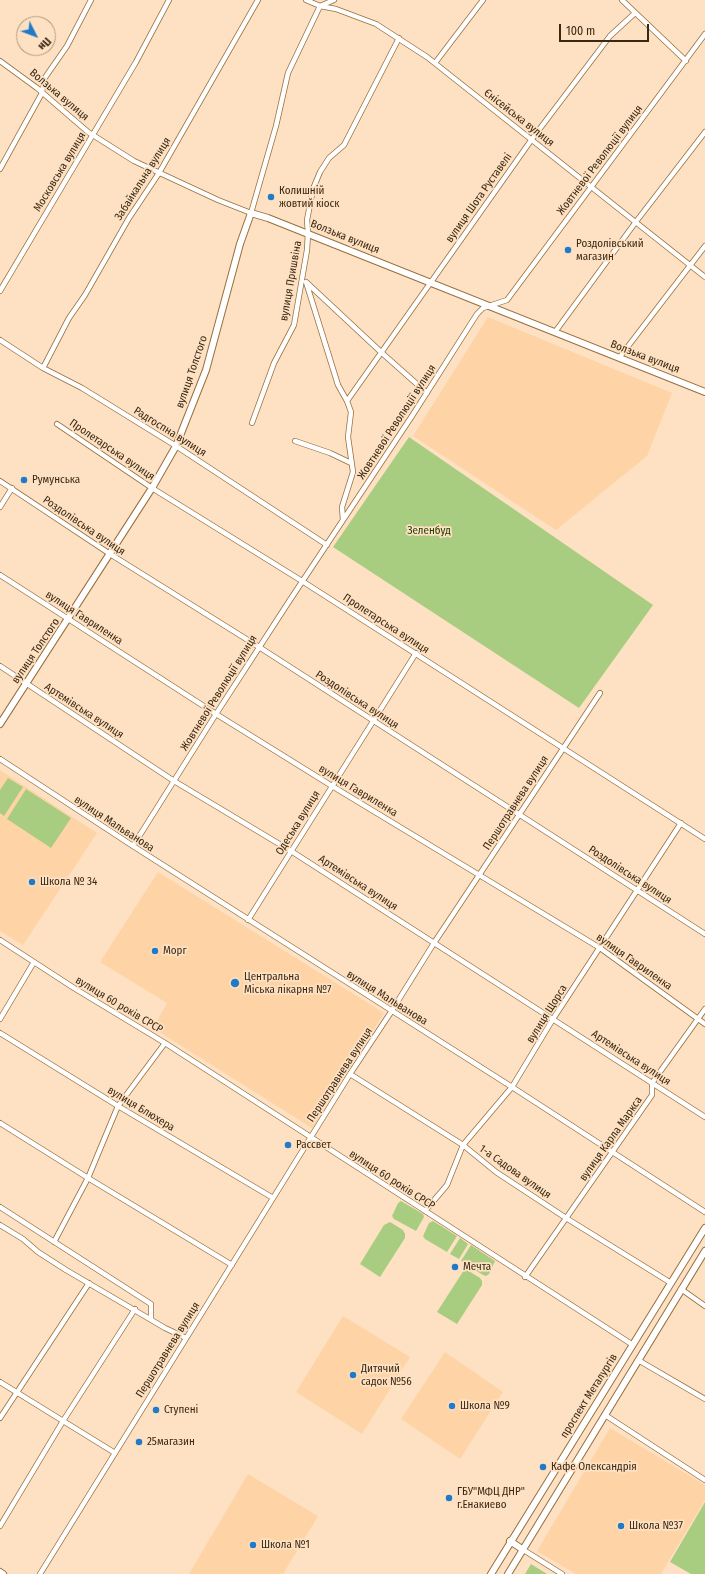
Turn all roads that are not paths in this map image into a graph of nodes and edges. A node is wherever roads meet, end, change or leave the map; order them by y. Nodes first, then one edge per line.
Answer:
1 (91, 0) edge
2 (169, 0) edge
3 (258, 0) edge
4 (306, 0) edge
5 (334, 0) edge
6 (483, 0) edge
7 (622, 0) edge
8 (320, 6) junction
9 (635, 13) junction
10 (705, 34) edge
11 (400, 38) junction
12 (686, 60) junction
13 (0, 61) edge
14 (435, 63) junction
15 (42, 93) junction
16 (705, 132) edge
17 (93, 135) junction
18 (532, 139) junction
19 (0, 169) edge
20 (159, 173) junction
21 (591, 188) junction
22 (250, 213) junction
23 (635, 223) junction
24 (308, 234) junction
25 (705, 246) edge
26 (690, 265) junction
27 (705, 277) edge
28 (304, 280) junction
29 (432, 282) junction
30 (0, 291) edge
31 (491, 306) junction
32 (556, 332) junction
33 (0, 340) edge
34 (382, 353) junction
35 (619, 358) junction
36 (43, 368) junction
37 (705, 392) edge
38 (427, 393) junction
39 (347, 401) junction
40 (252, 423) dead end
41 (57, 424) dead end
42 (295, 441) dead end
43 (176, 446) junction
44 (351, 463) junction
45 (0, 481) edge
46 (12, 488) junction
47 (152, 488) junction
48 (0, 507) edge
49 (343, 521) junction
50 (327, 545) junction
51 (110, 554) junction
52 (0, 575) edge
53 (302, 581) junction
54 (69, 619) junction
55 (259, 647) junction
56 (416, 654) junction
57 (0, 666) edge
58 (26, 684) junction
59 (600, 693) dead end
60 (216, 714) junction
61 (373, 721) junction
62 (0, 724) edge
63 (563, 748) junction
64 (0, 760) edge
65 (174, 781) junction
66 (332, 786) junction
67 (519, 814) junction
68 (681, 823) junction
69 (705, 838) edge
70 (133, 846) junction
71 (291, 851) junction
72 (479, 875) junction
73 (637, 890) junction
74 (248, 920) junction
75 (705, 934) edge
76 (0, 940) edge
77 (434, 943) junction
78 (600, 948) junction
79 (34, 962) junction
80 (705, 1009) edge
81 (391, 1012) junction
82 (0, 1019) edge
83 (553, 1019) junction
84 (698, 1019) junction
85 (705, 1024) edge
86 (0, 1033) edge
87 (165, 1043) junction
88 (350, 1074) junction
89 (652, 1083) junction
90 (512, 1087) junction
91 (118, 1106) junction
92 (705, 1117) edge
93 (0, 1123) edge
94 (311, 1137) junction
95 (463, 1145) junction
96 (612, 1152) junction
97 (88, 1178) junction
98 (273, 1198) junction
99 (0, 1207) edge
100 (425, 1211) junction
101 (705, 1212) edge
102 (566, 1218) junction
103 (0, 1225) edge
104 (705, 1228) edge
105 (54, 1242) junction
106 (705, 1251) edge
107 (232, 1265) junction
108 (525, 1277) junction
109 (89, 1283) junction
110 (671, 1283) junction
111 (681, 1289) junction
112 (705, 1306) edge
113 (135, 1310) junction
114 (151, 1319) junction
115 (186, 1338) junction
116 (632, 1345) junction
117 (643, 1352) junction
118 (638, 1360) junction
119 (0, 1382) edge
120 (17, 1393) junction
121 (705, 1399) edge
122 (598, 1400) junction
123 (610, 1406) junction
124 (605, 1414) junction
125 (0, 1418) edge
126 (63, 1421) junction
127 (115, 1453) junction
128 (705, 1480) edge
129 (0, 1526) edge
130 (510, 1541) junction
131 (522, 1549) junction
132 (0, 1572) edge
133 (3, 1574) edge
134 (40, 1574) edge
135 (490, 1574) edge
136 (508, 1574) edge
137 (562, 1574) edge

1 - 15 street
2 - 17 street, Московська вулиця
3 - 20 street, Забайкальна вулиця
4 - 8 street, Єнісейська вулиця
5 - 8 street
6 - 14 street
7 - 9 street
8 - 11 street, Єнісейська вулиця
8 - 22 street, вулиця Толстого
9 - 12 street
9 - 18 street, вулиця Шота Руставелі
10 - 12 street, Жовтневої Революції вулиця
11 - 14 street, Єнісейська вулиця
11 - 24 street, вулиця Пришвіна
12 - 21 street, Жовтневої Революції вулиця
13 - 15 street, Волзька вулиця
14 - 18 street, Єнісейська вулиця
15 - 17 street, Волзька вулиця
15 - 19 street
16 - 23 street
17 - 20 street, Волзька вулиця
17 - 30 street, Московська вулиця
18 - 21 street, Єнісейська вулиця
18 - 29 street, вулиця Шота Руставелі
20 - 22 street, Волзька вулиця
20 - 36 street, Забайкальна вулиця
21 - 23 street, Єнісейська вулиця
21 - 31 street, Жовтневої Революції вулиця
22 - 24 street, Волзька вулиця
22 - 43 street, вулиця Толстого
23 - 26 street, Єнісейська вулиця
23 - 32 street
24 - 28 street, вулиця Пришвіна
24 - 29 street, Волзька вулиця
25 - 26 street
26 - 27 street, Єнісейська вулиця
26 - 35 street
28 - 34 street
28 - 39 street
28 - 40 street, вулиця Пришвіна
29 - 31 street, Волзька вулиця
29 - 34 street, вулиця Шота Руставелі
31 - 32 street, Волзька вулиця
31 - 38 street, Жовтневої Революції вулиця
32 - 35 street, Волзька вулиця
33 - 36 street, Радгоспна вулиця
34 - 38 street
34 - 39 street, вулиця Шота Руставелі
35 - 37 street, Волзька вулиця
36 - 43 street, Радгоспна вулиця
38 - 49 street, Жовтневої Революції вулиця
39 - 44 street
41 - 47 street, Пролетарська вулиця
42 - 44 street
43 - 47 street, вулиця Толстого
43 - 50 street, Радгоспна вулиця
44 - 49 street
45 - 46 street, Роздолівська вулиця
46 - 48 street
46 - 51 street, Роздолівська вулиця
47 - 51 street, вулиця Толстого
47 - 53 street, Пролетарська вулиця
49 - 50 street, Жовтневої Революції вулиця
50 - 53 street, Жовтневої Революції вулиця
51 - 54 street, вулиця Толстого
51 - 55 street, Роздолівська вулиця
52 - 54 street, вулиця Гавриленка
53 - 55 street, Жовтневої Революції вулиця
53 - 56 street, Пролетарська вулиця
54 - 58 street, вулиця Толстого
54 - 60 street, вулиця Гавриленка
55 - 60 street, Жовтневої Революції вулиця
55 - 61 street, Роздолівська вулиця
56 - 61 street, Одеська вулиця
56 - 63 street, Пролетарська вулиця
57 - 58 street, Артемівська вулиця
58 - 62 street, вулиця Толстого
58 - 65 street, Артемівська вулиця
59 - 63 street, Першотравнева вулиця
60 - 65 street, Жовтневої Революції вулиця
60 - 66 street, вулиця Гавриленка
61 - 66 street, Одеська вулиця
61 - 67 street, Роздолівська вулиця
63 - 67 street, Першотравнева вулиця
63 - 68 street, Пролетарська вулиця
64 - 70 street, вулиця Мальванова
65 - 70 street, Жовтневої Революції вулиця
65 - 71 street, Артемівська вулиця
66 - 71 street, Одеська вулиця
66 - 72 street, вулиця Гавриленка
67 - 72 street, Першотравнева вулиця
67 - 73 street, Роздолівська вулиця
68 - 69 street, Пролетарська вулиця
68 - 73 street, вулиця Щорса
70 - 74 street, вулиця Мальванова
71 - 74 street, Одеська вулиця
71 - 77 street, Артемівська вулиця
72 - 77 street, Першотравнева вулиця
72 - 78 street, вулиця Гавриленка
73 - 75 street, Роздолівська вулиця
73 - 78 street, вулиця Щорса
74 - 81 street, вулиця Мальванова
76 - 79 street, вулиця 60 років СРСР
77 - 81 street, Першотравнева вулиця
77 - 83 street, Артемівська вулиця
78 - 83 street, вулиця Щорса
78 - 84 street, вулиця Гавриленка
79 - 82 street
79 - 87 street, вулиця 60 років СРСР
80 - 84 street, вулиця Карла Маркса
81 - 88 street, Першотравнева вулиця
81 - 90 street, вулиця Мальванова
83 - 89 street, Артемівська вулиця
83 - 90 street, вулиця Щорса
84 - 85 street, вулиця Гавриленка
84 - 89 street, вулиця Карла Маркса
86 - 91 street, вулиця Блюхера
87 - 91 street
87 - 94 street, вулиця 60 років СРСР
88 - 94 street, Першотравнева вулиця
88 - 95 street, 1-а Садова вулиця
89 - 92 street, Артемівська вулиця
89 - 96 street, вулиця Карла Маркса
90 - 95 street, вулиця Щорса
90 - 96 street, вулиця Мальванова
91 - 97 street
91 - 98 street, вулиця Блюхера
93 - 97 street
94 - 98 street, Першотравнева вулиця
94 - 100 street, вулиця 60 років СРСР
95 - 100 street, вулиця Щорса
95 - 102 street, 1-а Садова вулиця
96 - 101 street, вулиця Мальванова
96 - 102 street, вулиця Карла Маркса
97 - 105 street
97 - 107 street
98 - 107 street, Першотравнева вулиця
99 - 105 street
100 - 108 street, вулиця 60 років СРСР
102 - 108 street, вулиця Карла Маркса
102 - 110 street, 1-а Садова вулиця
103 - 109 street
104 - 110 street, проспект Металургів
105 - 114 street
106 - 111 street, проспект Металургів
107 - 115 street, Першотравнева вулиця
108 - 116 street, вулиця 60 років СРСР
109 - 113 street
109 - 120 street
110 - 111 street
110 - 116 street, проспект Металургів
111 - 112 street
111 - 117 street, проспект Металургів
113 - 114 street
113 - 126 street
114 - 115 street
115 - 127 street, Першотравнева вулиця
116 - 117 street
116 - 122 street, проспект Металургів
117 - 118 street, проспект Металургів
118 - 121 street
118 - 123 street, проспект Металургів
119 - 120 street
120 - 125 street
120 - 126 street
122 - 123 street
122 - 130 street, проспект Металургів
123 - 124 street, проспект Металургів
124 - 128 street
124 - 131 street, проспект Металургів
126 - 127 street
126 - 129 street
127 - 134 street, Першотравнева вулиця
130 - 131 street
130 - 135 street, проспект Металургів
131 - 136 street, проспект Металургів
131 - 137 street
132 - 133 street

